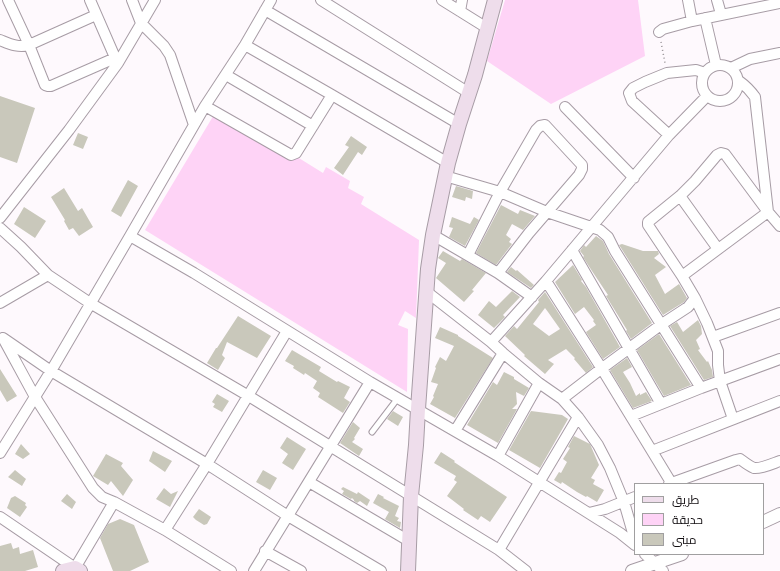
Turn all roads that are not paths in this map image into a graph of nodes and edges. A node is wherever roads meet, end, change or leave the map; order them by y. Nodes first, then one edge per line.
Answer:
1 (8, 0) edge
2 (90, 0) edge
3 (132, 0) edge
4 (155, 0) edge
5 (271, 0) edge
6 (321, 0) edge
7 (442, 0) edge
8 (462, 0) edge
9 (495, 0) edge
10 (688, 0) edge
11 (718, 0) edge
12 (780, 2) edge
13 (265, 10) junction
14 (460, 11) junction
15 (721, 14) junction
16 (96, 15) junction
17 (705, 18) junction
18 (692, 21) junction
19 (141, 23) junction
20 (487, 28) junction
21 (659, 32) road end
22 (0, 40) edge
23 (245, 45) junction
24 (29, 46) junction
25 (780, 53) edge
26 (116, 61) junction
27 (716, 65) junction
28 (731, 68) junction
29 (705, 73) junction
30 (226, 75) junction
31 (739, 81) junction
32 (469, 93) junction
33 (332, 95) junction
34 (707, 96) junction
35 (205, 106) junction
36 (565, 107) dead end
37 (459, 124) junction
38 (194, 125) junction
39 (313, 126) junction
40 (669, 136) junction
41 (447, 170) junction
42 (634, 178) junction
43 (500, 192) junction
44 (680, 196) junction
45 (547, 212) junction
46 (768, 212) junction
47 (0, 218) edge
48 (592, 226) junction
49 (780, 226) edge
50 (0, 228) edge
51 (433, 235) junction
52 (130, 236) junction
53 (718, 249) junction
54 (572, 250) junction
55 (468, 255) junction
56 (498, 273) junction
57 (48, 275) junction
58 (682, 276) junction
59 (546, 281) junction
60 (427, 292) junction
61 (532, 297) junction
62 (695, 298) junction
63 (0, 303) edge
64 (90, 303) junction
65 (780, 313) edge
66 (662, 324) junction
67 (287, 330) junction
68 (1, 336) edge
69 (713, 337) junction
70 (491, 342) junction
71 (630, 348) junction
72 (503, 353) junction
73 (780, 359) edge
74 (602, 369) junction
75 (51, 371) junction
76 (720, 381) junction
77 (370, 382) junction
78 (540, 383) junction
79 (701, 388) junction
80 (247, 395) junction
81 (35, 397) junction
82 (398, 398) junction
83 (562, 399) junction
84 (780, 401) edge
85 (661, 404) junction
86 (418, 409) junction
87 (631, 416) junction
88 (578, 417) junction
89 (733, 419) junction
90 (455, 431) junction
91 (372, 432) dead end
92 (330, 446) junction
93 (652, 451) junction
94 (0, 453) edge
95 (498, 456) junction
96 (780, 461) edge
97 (207, 464) junction
98 (309, 482) junction
99 (538, 482) junction
100 (670, 483) edge
101 (674, 483) edge
102 (411, 496) junction
103 (634, 497) edge
104 (114, 502) junction
105 (624, 502) junction
106 (589, 513) junction
107 (780, 514) edge
108 (288, 516) junction
109 (0, 517) edge
110 (764, 522) edge
111 (165, 530) junction
112 (634, 537) edge
113 (409, 541) junction
114 (634, 544) edge
115 (499, 550) junction
116 (265, 551) junction
117 (646, 555) edge
118 (680, 555) edge
119 (659, 567) edge
120 (73, 570) edge
121 (231, 571) edge
122 (254, 571) edge
123 (301, 571) edge
124 (381, 571) edge
125 (408, 571) edge
126 (526, 571) edge
127 (632, 571) edge

1 - 24 street
2 - 16 street
3 - 19 street
4 - 19 street
5 - 13 street
6 - 32 street
7 - 14 street
8 - 14 street
9 - 20 main road
10 - 18 street
11 - 15 street
12 - 15 street
13 - 23 street
13 - 37 street
14 - 20 street
15 - 17 street
16 - 24 street
16 - 26 street
17 - 18 street
17 - 27 street
18 - 21 street
19 - 26 street
19 - 38 street
20 - 32 main road
22 - 24 street
23 - 30 street
23 - 33 street
24 - 26 street
25 - 28 street
26 - 47 street
27 - 28 street
27 - 29 street
28 - 31 street
29 - 34 street
29 - 40 street
30 - 35 street
30 - 39 street
31 - 34 street
31 - 46 street
32 - 37 main road
33 - 39 street
33 - 41 street
34 - 40 street
35 - 38 street
35 - 39 street
36 - 42 street
37 - 41 main road
38 - 52 street
40 - 42 street
41 - 43 street
41 - 51 main road
42 - 48 street
43 - 45 street
43 - 45 street
43 - 55 street
44 - 46 street
44 - 53 street
44 - 58 street
45 - 48 street
45 - 56 street
46 - 49 street
46 - 53 street
48 - 54 street
48 - 66 street
50 - 57 street
51 - 55 street
51 - 60 main road
52 - 64 street
52 - 67 street
53 - 58 street
54 - 59 street
54 - 71 street
55 - 56 street
56 - 61 street
57 - 63 street
57 - 64 street
58 - 62 street
59 - 61 street
59 - 74 street
60 - 70 street
60 - 86 main road
61 - 70 street
62 - 66 street
62 - 69 street
64 - 75 street
64 - 80 street
65 - 69 street
66 - 71 street
66 - 79 street
67 - 77 street
67 - 80 street
68 - 75 street
68 - 81 street
69 - 76 street
70 - 72 street
71 - 74 street
71 - 85 street
72 - 78 street
72 - 90 street
73 - 76 street
74 - 83 street
74 - 87 street
75 - 81 street
75 - 97 street
76 - 79 street
76 - 89 street
77 - 82 street
77 - 92 street
78 - 83 street
78 - 95 street
79 - 85 street
80 - 92 street
80 - 97 street
81 - 94 street
81 - 104 street
82 - 86 street
82 - 91 lane
83 - 88 street
84 - 89 street
85 - 87 street
86 - 90 street
86 - 102 main road
87 - 93 street
88 - 99 street
88 - 105 street
89 - 93 street
90 - 95 street
92 - 98 street
92 - 102 street
93 - 100 street
95 - 99 street
96 - 101 street
97 - 108 street
97 - 111 street
98 - 108 street
98 - 113 street
99 - 106 street
99 - 115 street
102 - 113 main road
102 - 115 street
103 - 105 street
104 - 111 street
104 - 120 street
105 - 106 street
105 - 112 street
106 - 114 street
107 - 110 street
108 - 116 street
108 - 124 street
109 - 120 street
111 - 121 street
113 - 125 main road
115 - 126 street
116 - 122 street
116 - 123 street
117 - 119 street
118 - 119 street
119 - 127 street

